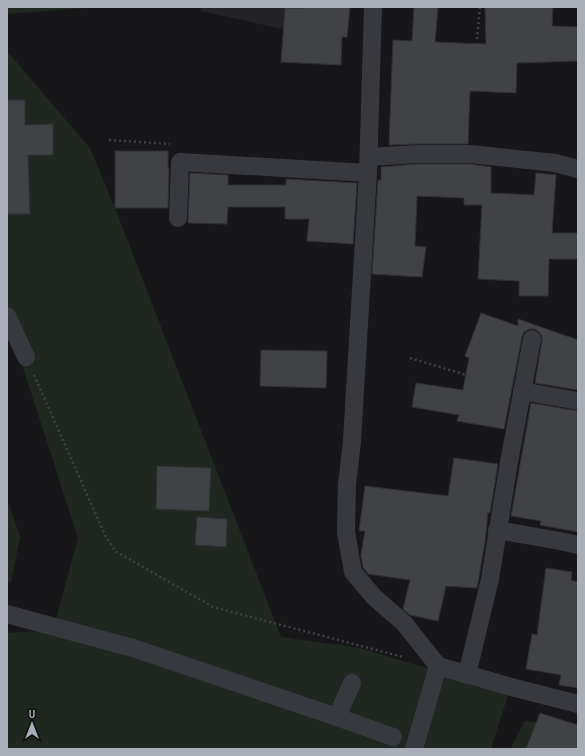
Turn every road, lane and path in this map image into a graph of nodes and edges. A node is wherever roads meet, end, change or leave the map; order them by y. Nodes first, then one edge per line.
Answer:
1 (373, 7) edge
2 (480, 7) edge
3 (477, 39) dead end
4 (369, 165) junction
5 (578, 169) edge
6 (178, 218) dead end
7 (7, 316) edge
8 (532, 339) dead end
9 (26, 357) joint
10 (410, 358) dead end
11 (522, 391) junction
12 (578, 401) edge
13 (497, 530) junction
14 (578, 545) edge
15 (7, 614) edge
16 (438, 666) junction
17 (467, 675) junction
18 (352, 683) dead end
19 (578, 704) edge
20 (338, 717) junction
21 (394, 737) dead end
22 (414, 749) edge

1 - 4 street
2 - 3 path
4 - 5 street
4 - 6 street
4 - 16 street
7 - 9 street
8 - 11 street
9 - 16 path
10 - 11 path
11 - 12 street
11 - 13 street
13 - 14 street
13 - 17 street
15 - 20 street
16 - 17 street
16 - 22 street
17 - 19 street
18 - 20 street
20 - 21 street

